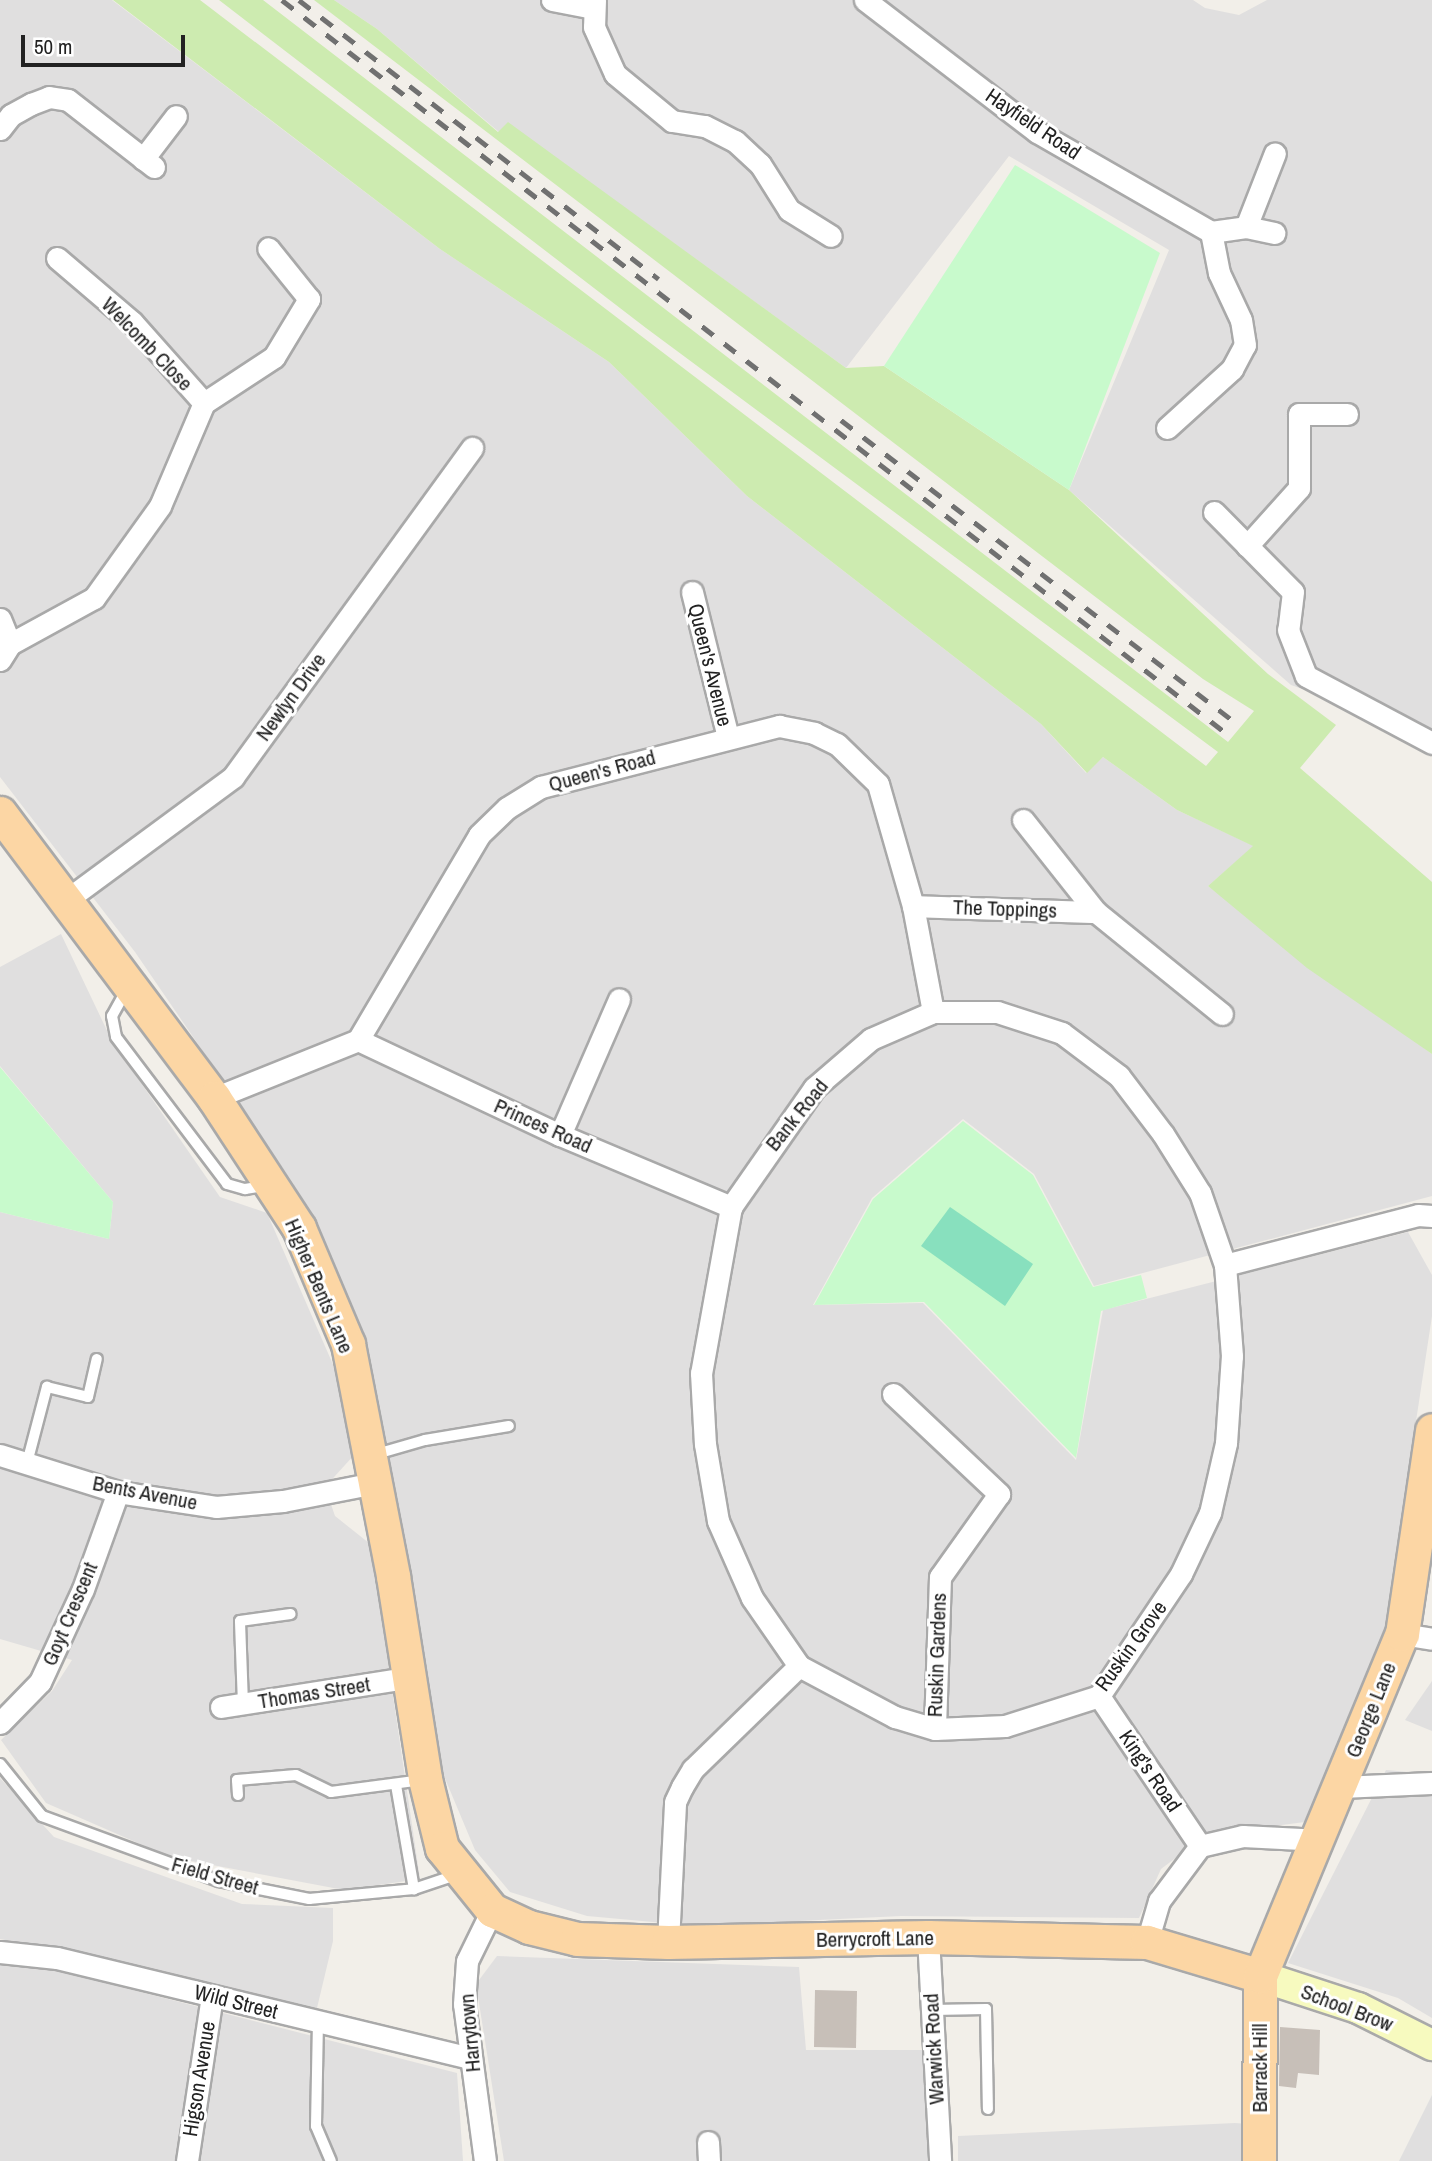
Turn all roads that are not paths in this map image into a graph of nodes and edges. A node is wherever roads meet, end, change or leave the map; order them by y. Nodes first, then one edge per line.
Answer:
1 (552, 0) edge
2 (865, 0) edge
3 (594, 4) edge
4 (176, 116) dead end
5 (0, 129) edge
6 (1275, 153) dead end
7 (1246, 227) junction
8 (1211, 232) junction
9 (1274, 233) dead end
10 (831, 236) dead end
11 (268, 248) dead end
12 (57, 258) dead end
13 (204, 403) junction
14 (1347, 414) dead end
15 (1167, 428) dead end
16 (472, 448) dead end
17 (1214, 512) dead end
18 (1247, 546) junction
19 (692, 592) dead end
20 (0, 619) edge
21 (5, 652) edge
22 (728, 737) junction
23 (1432, 743) edge
24 (0, 813) edge
25 (1023, 820) dead end
26 (65, 901) junction
27 (913, 906) junction
28 (1096, 912) junction
29 (129, 986) junction
30 (619, 999) dead end
31 (933, 1012) junction
32 (1222, 1014) dead end
33 (358, 1040) junction
34 (214, 1098) junction
35 (560, 1135) junction
36 (271, 1185) junction
37 (731, 1207) junction
38 (1432, 1216) edge
39 (1225, 1265) junction
40 (97, 1359) dead end
41 (893, 1394) dead end
42 (509, 1426) dead end
43 (1432, 1430) edge
44 (0, 1455) edge
45 (27, 1463) junction
46 (373, 1470) junction
47 (118, 1492) junction
48 (291, 1614) dead end
49 (1417, 1636) edge
50 (799, 1665) junction
51 (407, 1678) junction
52 (1099, 1696) junction
53 (243, 1704) junction
54 (221, 1707) dead end
55 (0, 1723) edge
56 (934, 1729) junction
57 (0, 1764) edge
58 (410, 1782) junction
59 (1432, 1783) edge
60 (1340, 1787) junction
61 (238, 1795) dead end
62 (1320, 1840) junction
63 (1200, 1846) junction
64 (459, 1874) junction
65 (414, 1889) junction
66 (492, 1910) junction
67 (928, 1937) junction
68 (667, 1942) junction
69 (1147, 1942) junction
70 (0, 1952) edge
71 (1260, 1976) junction
72 (212, 1996) junction
73 (932, 2010) junction
74 (318, 2021) junction
75 (1432, 2045) edge
76 (470, 2058) junction
77 (988, 2109) dead end
78 (187, 2161) edge
79 (331, 2161) edge
80 (485, 2161) edge
81 (940, 2161) edge
82 (1259, 2161) edge

1 - 3 street
2 - 8 street, Hayfield Road
3 - 10 street
4 - 5 street
6 - 7 street
7 - 8 street
7 - 9 street
8 - 15 street
11 - 13 street
12 - 13 street, Welcomb Close
13 - 21 street
14 - 18 street
16 - 26 street, Newlyn Drive
17 - 18 street
18 - 23 street
19 - 22 street, Queen's Avenue
20 - 21 street
22 - 27 street, Queen's Road
22 - 33 street, Queen's Road
24 - 26 main road, Higher Bents Lane
25 - 28 street, The Toppings
26 - 29 main road, Higher Bents Lane
27 - 28 street, The Toppings
27 - 31 street, Queen's Road
28 - 32 street, The Toppings
29 - 34 main road, Higher Bents Lane
29 - 36 lane
30 - 35 street
31 - 37 street, Bank Road
31 - 39 street, Bank Road
33 - 34 street
33 - 35 street, Princes Road
34 - 36 main road, Higher Bents Lane
35 - 37 street, Princes Road
36 - 46 main road, Higher Bents Lane
37 - 50 street, Bank Road
38 - 39 street
39 - 52 street, Ruskin Grove
40 - 45 lane
41 - 56 street, Ruskin Gardens
42 - 46 lane
43 - 49 main road, George Lane
44 - 45 street, Bents Avenue
45 - 47 street, Bents Avenue
46 - 47 street, Bents Avenue
46 - 51 main road, Higher Bents Lane
47 - 55 street, Goyt Crescent
48 - 53 lane
49 - 60 main road, George Lane
50 - 56 street, Ruskin Grove
50 - 68 street
51 - 53 street, Thomas Street
51 - 58 main road, Higher Bents Lane
52 - 56 street, Ruskin Grove
52 - 63 street, King's Road
53 - 54 street, Thomas Street
57 - 65 lane, Field Street
58 - 61 lane
58 - 64 main road, Higher Bents Lane
58 - 65 lane
59 - 60 street
60 - 62 main road, George Lane
62 - 63 street
62 - 71 main road, George Lane
63 - 69 street
64 - 65 lane, Field Street
64 - 66 main road, Higher Bents Lane
66 - 68 main road, Berrycroft Lane
66 - 76 street, Harrytown
67 - 68 main road, Berrycroft Lane
67 - 69 main road, Berrycroft Lane
67 - 73 street, Warwick Road
69 - 71 main road, Berrycroft Lane
70 - 72 street, Wild Street
71 - 75 main road, School Brow
71 - 82 main road, Barrack Hill
72 - 74 street, Wild Street
72 - 78 street, Higson Avenue
73 - 77 lane
73 - 81 street, Warwick Road
74 - 76 street, Wild Street
74 - 79 lane
76 - 80 street, Harrytown

